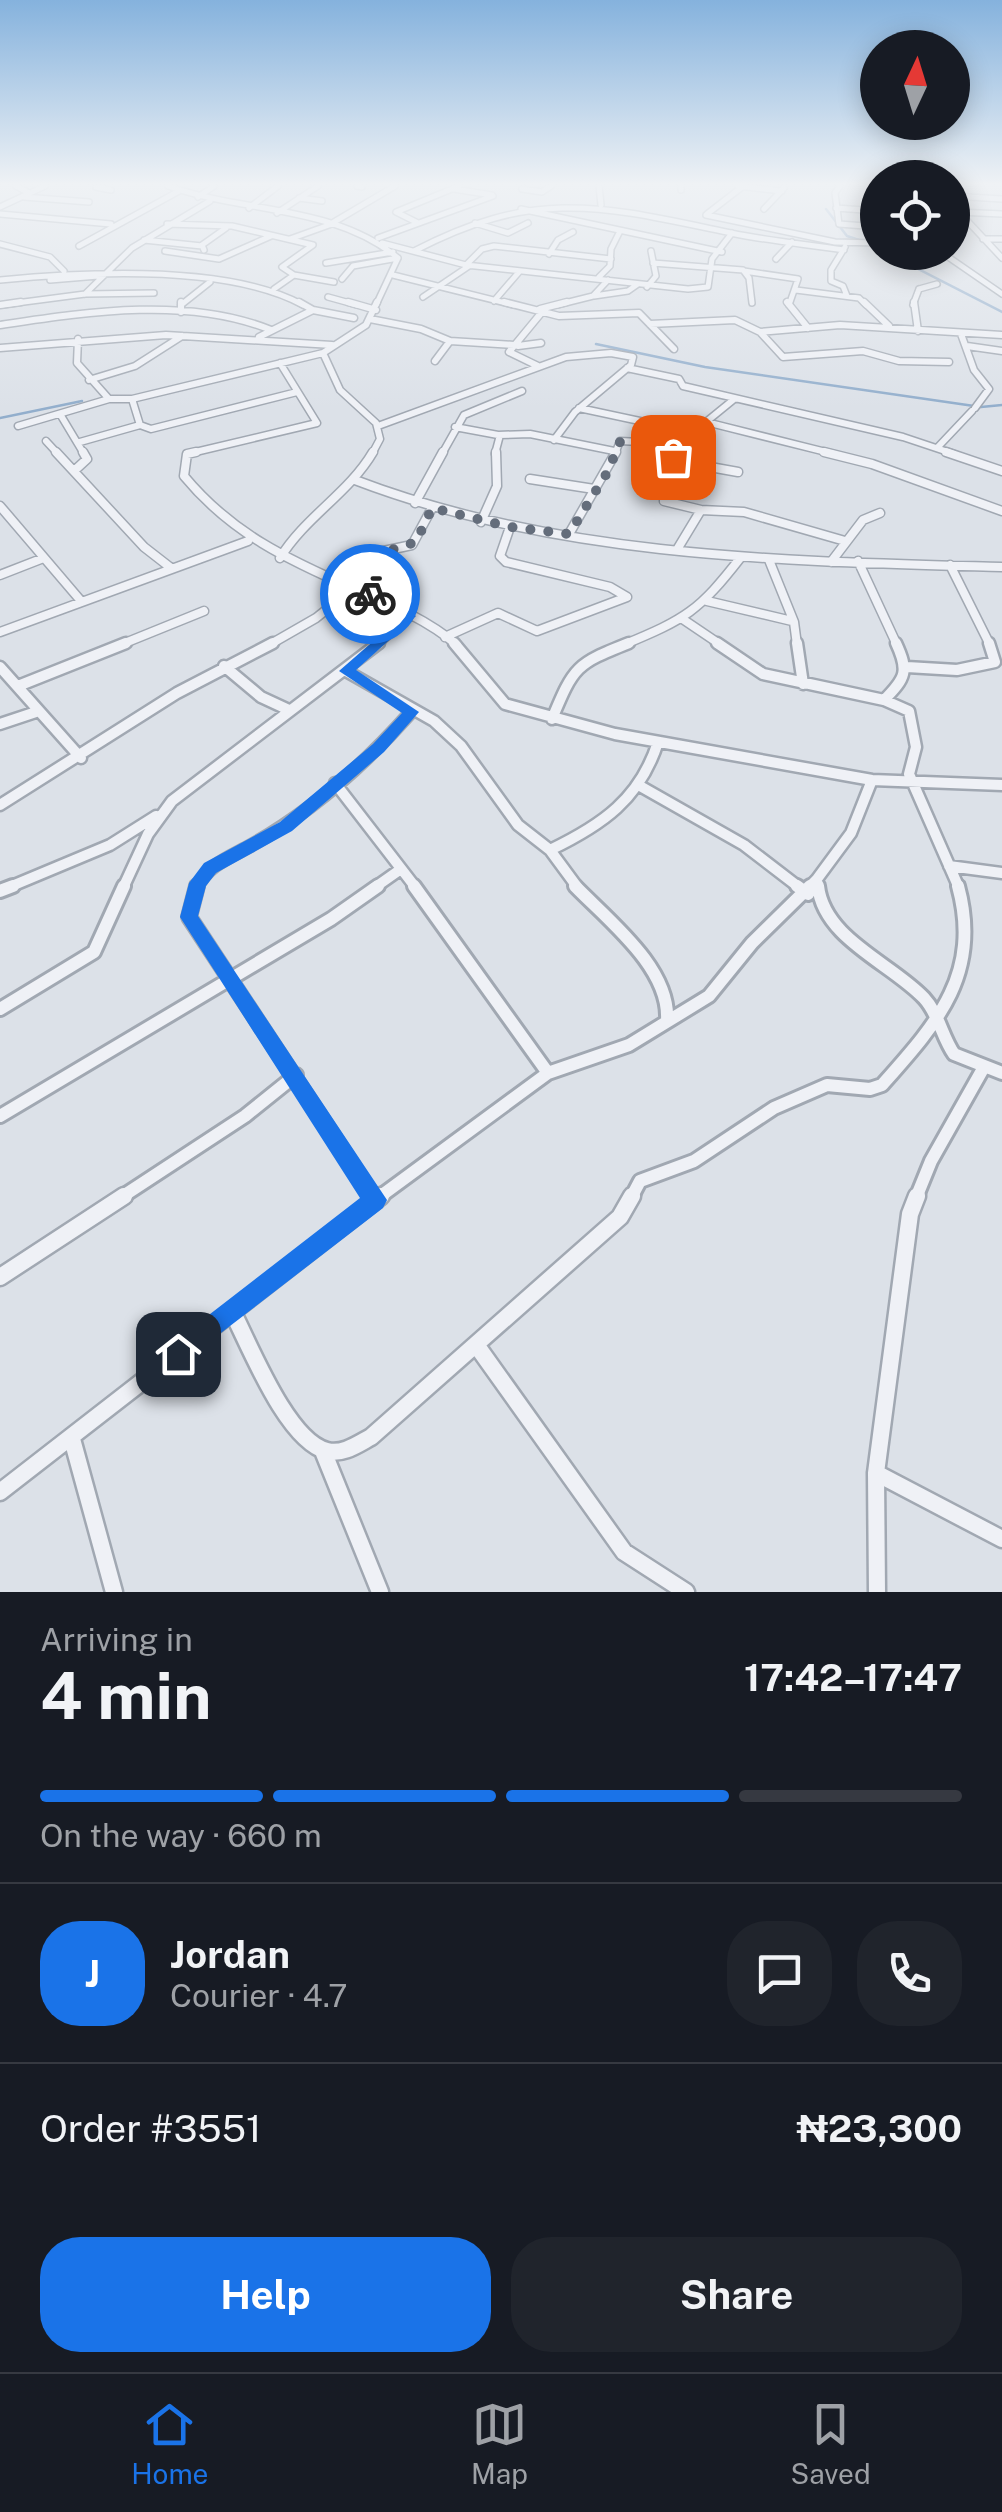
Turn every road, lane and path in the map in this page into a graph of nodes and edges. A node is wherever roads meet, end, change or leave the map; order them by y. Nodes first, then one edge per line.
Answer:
1 (52, 260) edge
2 (118, 260) edge
3 (292, 260) edge
4 (350, 260) edge
5 (375, 260) edge
6 (395, 260) edge
7 (450, 260) edge
8 (473, 260) edge
9 (591, 260) edge
10 (612, 260) edge
11 (716, 260) edge
12 (837, 260) edge
13 (542, 261) junction
14 (326, 263) dead end
15 (653, 263) joint
16 (468, 265) junction
17 (710, 268) junction
18 (106, 270) junction
19 (967, 270) edge
20 (744, 271) junction
21 (0, 272) edge
22 (64, 272) junction
23 (519, 272) junction
24 (45, 274) junction
25 (294, 275) junction
26 (393, 275) junction
27 (99, 276) junction
28 (15, 278) junction
29 (598, 278) junction
30 (0, 280) edge
31 (608, 280) junction
32 (211, 282) junction
33 (638, 284) junction
34 (938, 284) dead end
35 (442, 285) junction
36 (647, 286) junction
37 (274, 289) junction
38 (796, 290) junction
39 (154, 293) dead end
40 (84, 294) junction
41 (1002, 294) edge
42 (423, 296) dead end
43 (593, 296) junction
44 (847, 296) junction
45 (328, 297) dead end
46 (494, 301) junction
47 (752, 303) dead end
48 (0, 305) edge
49 (313, 310) junction
50 (376, 310) junction
51 (538, 311) junction
52 (179, 312) junction
53 (354, 318) dead end
54 (370, 319) junction
55 (650, 324) junction
56 (0, 325) edge
57 (889, 326) junction
58 (809, 328) junction
59 (272, 330) junction
60 (918, 331) junction
61 (760, 332) junction
62 (961, 334) junction
63 (1002, 335) edge
64 (182, 336) junction
65 (164, 337) junction
66 (259, 337) junction
67 (78, 339) junction
68 (450, 341) junction
69 (542, 343) dead end
70 (332, 345) junction
71 (516, 345) junction
72 (967, 346) junction
73 (0, 348) edge
74 (674, 349) dead end
75 (1002, 351) edge
76 (323, 353) junction
77 (435, 361) dead end
78 (949, 362) dead end
79 (280, 363) junction
80 (538, 366) junction
81 (627, 368) junction
82 (89, 380) junction
83 (522, 391) dead end
84 (297, 392) junction
85 (109, 399) junction
86 (132, 399) junction
87 (456, 400) junction
88 (732, 400) junction
89 (579, 408) junction
90 (468, 412) junction
91 (60, 414) junction
92 (706, 422) junction
93 (140, 425) junction
94 (18, 426) dead end
95 (378, 426) junction
96 (455, 427) junction
97 (692, 432) junction
98 (500, 435) junction
99 (554, 440) junction
100 (46, 441) dead end
101 (80, 442) junction
102 (669, 446) junction
103 (937, 448) junction
104 (614, 451) junction
105 (74, 471) junction
106 (1002, 471) edge
107 (738, 472) dead end
108 (530, 479) dead end
109 (356, 480) junction
110 (594, 489) junction
111 (664, 501) dead end
112 (415, 503) junction
113 (0, 506) edge
114 (432, 508) junction
115 (701, 510) junction
116 (1002, 510) edge
117 (880, 513) dead end
118 (13, 521) junction
119 (481, 522) junction
120 (0, 526) edge
121 (510, 527) junction
122 (569, 534) junction
123 (248, 541) junction
124 (844, 543) junction
125 (678, 548) junction
126 (740, 557) junction
127 (280, 558) junction
128 (41, 559) junction
129 (768, 560) junction
130 (856, 561) junction
131 (832, 562) junction
132 (950, 565) junction
133 (171, 568) junction
134 (1002, 568) edge
135 (0, 574) edge
136 (333, 578) junction
137 (356, 586) junction
138 (707, 600) junction
139 (80, 601) junction
140 (204, 611) dead end
141 (410, 616) junction
142 (684, 620) junction
143 (794, 622) junction
144 (0, 632) edge
145 (446, 637) junction
146 (224, 666) junction
147 (0, 667) edge
148 (907, 667) junction
149 (346, 671) junction
150 (804, 684) junction
151 (18, 686) junction
152 (884, 700) junction
153 (289, 710) junction
154 (36, 712) junction
155 (412, 712) junction
156 (552, 718) junction
157 (0, 724) edge
158 (658, 742) junction
159 (81, 758) junction
160 (872, 780) junction
161 (913, 782) junction
162 (335, 783) junction
163 (1002, 785) edge
164 (640, 786) junction
165 (0, 805) edge
166 (161, 814) junction
167 (550, 850) junction
168 (949, 866) junction
169 (401, 869) junction
170 (1002, 874) edge
171 (817, 880) junction
172 (0, 892) edge
173 (802, 892) junction
174 (819, 898) junction
175 (228, 978) junction
176 (668, 1000) junction
177 (0, 1009) edge
178 (689, 1009) junction
179 (940, 1018) junction
180 (666, 1020) junction
181 (984, 1067) junction
182 (548, 1073) junction
183 (1002, 1073) edge
184 (296, 1075) junction
185 (0, 1116) edge
186 (375, 1200) junction
187 (0, 1277) edge
188 (232, 1311) junction
189 (476, 1346) junction
190 (72, 1440) junction
191 (323, 1451) junction
192 (876, 1474) junction
193 (0, 1492) edge
194 (1002, 1540) edge
195 (661, 1584) edge
196 (114, 1592) edge
197 (380, 1592) edge
198 (686, 1592) edge
199 (877, 1592) edge

1 - 22 street
2 - 18 street
3 - 25 street
4 - 14 street
5 - 25 street
6 - 26 street
7 - 16 street
8 - 16 street
9 - 13 street
10 - 29 street
11 - 17 street
12 - 44 street
13 - 23 street
13 - 29 street
15 - 17 street
15 - 36 street
16 - 23 street
16 - 35 street
17 - 20 street
17 - 36 street
18 - 22 street
18 - 27 street
18 - 32 street
19 - 41 street
20 - 38 street
20 - 47 street
21 - 28 street
22 - 24 street
23 - 46 street
24 - 27 street
24 - 28 street
25 - 37 street
26 - 35 street
26 - 50 street
27 - 40 street
28 - 30 street
29 - 31 street
31 - 33 street
31 - 43 street
32 - 37 street
32 - 52 street
33 - 36 street
33 - 43 street
34 - 60 street
35 - 42 street
35 - 46 street
37 - 49 street
38 - 44 street
38 - 58 street
39 - 40 street
40 - 48 street
43 - 51 street
44 - 57 street
45 - 50 street
46 - 51 street
49 - 53 street
49 - 59 street
50 - 54 street
51 - 55 street
51 - 71 street
52 - 56 street
52 - 59 street
52 - 65 street
54 - 68 street
54 - 70 street
55 - 61 street
55 - 74 street
57 - 58 street
57 - 60 street
58 - 61 street
59 - 66 street
60 - 62 street
61 - 78 street
62 - 63 street
62 - 72 street
64 - 65 street
64 - 66 street
64 - 82 street
65 - 67 street
66 - 70 street
67 - 73 street
67 - 82 street
68 - 71 street
68 - 77 street
69 - 71 street
70 - 76 street
71 - 80 street
72 - 75 street
72 - 103 street
76 - 79 street
76 - 95 street
79 - 84 street
79 - 86 street
80 - 81 street
80 - 87 street
81 - 88 street
81 - 89 street
82 - 85 street
83 - 90 street
84 - 93 street
84 - 123 street
85 - 86 street
85 - 91 street
86 - 93 street
87 - 90 street
87 - 95 street
88 - 92 street
88 - 103 street
89 - 97 street
89 - 99 street
90 - 96 street
91 - 94 street
91 - 101 street
92 - 97 street
92 - 116 street
93 - 101 street
95 - 109 street
96 - 98 street
96 - 112 street
97 - 102 street
98 - 99 street
98 - 119 street
99 - 104 street
100 - 105 street
101 - 105 street
102 - 104 street
102 - 107 street
103 - 106 street
104 - 110 street
105 - 133 street
108 - 110 street
109 - 112 street
109 - 127 street
110 - 122 street
111 - 115 street
112 - 114 street
113 - 118 street
114 - 119 street
114 - 136 street
115 - 124 street
115 - 125 street
117 - 124 street
118 - 120 street
118 - 128 street
119 - 121 street
121 - 122 street
121 - 145 street
122 - 125 street
123 - 127 street
123 - 133 street
124 - 130 street
124 - 131 street
125 - 126 street
126 - 129 street
126 - 138 street
127 - 136 street
128 - 135 street
128 - 139 street
129 - 131 street
129 - 143 street
130 - 131 street
130 - 132 street
130 - 148 street
132 - 134 street
132 - 148 street
133 - 139 street
136 - 137 street
137 - 141 street
137 - 146 street
138 - 142 street
138 - 143 street
139 - 144 street
140 - 151 street
141 - 145 street
141 - 149 street
142 - 150 street
142 - 156 street
143 - 150 street
145 - 156 street
146 - 153 street
146 - 159 street
147 - 151 street
148 - 152 street
149 - 153 street
149 - 155 street
150 - 152 street
151 - 154 street
152 - 161 street
153 - 166 street
154 - 157 street
154 - 159 street
155 - 162 street
155 - 167 street
156 - 158 street
158 - 160 street
158 - 164 street
159 - 165 street
160 - 161 street
160 - 171 street
161 - 163 street
161 - 168 street
162 - 169 street
162 - 175 street
164 - 167 street
164 - 173 street
166 - 172 street
166 - 177 street
167 - 176 street
168 - 170 street
168 - 179 street
169 - 175 street
169 - 182 street
171 - 173 street
171 - 174 street
173 - 174 street
173 - 178 street
174 - 179 street
175 - 184 street
175 - 185 street
176 - 178 street
176 - 180 street
178 - 180 street
179 - 181 street
179 - 189 street
180 - 182 street
181 - 183 street
181 - 192 street
182 - 186 street
184 - 186 street
184 - 187 street
186 - 188 street
188 - 190 street
188 - 191 street
189 - 191 street
189 - 195 street
190 - 193 street
190 - 196 street
191 - 197 street
192 - 194 street
192 - 199 street
195 - 198 street

